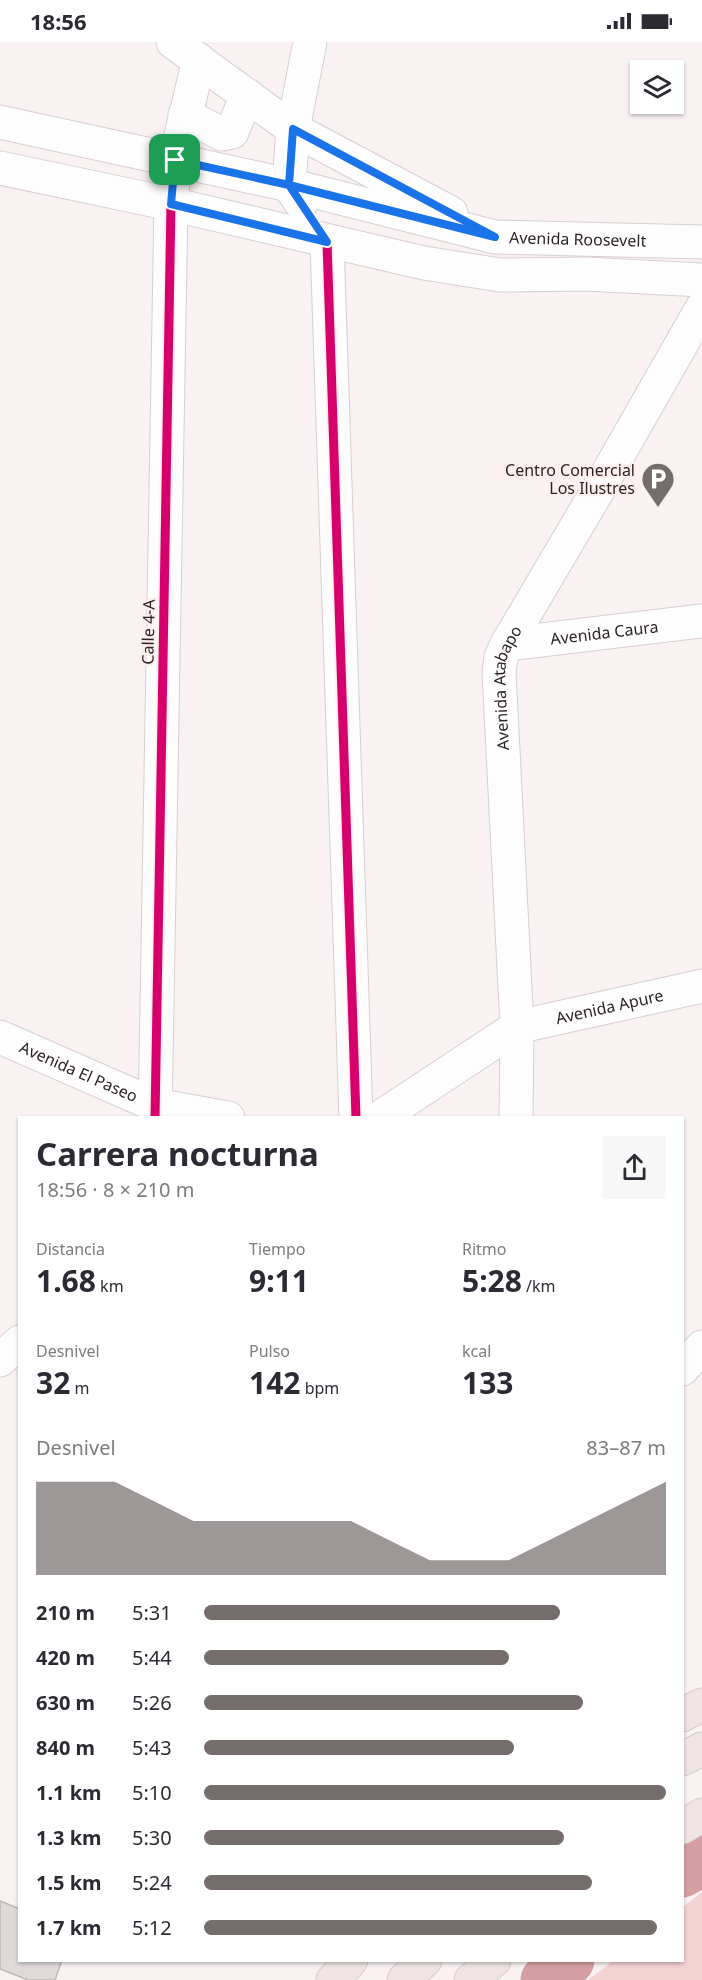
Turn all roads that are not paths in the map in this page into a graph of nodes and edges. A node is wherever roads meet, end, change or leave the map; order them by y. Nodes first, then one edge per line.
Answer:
1 (310, 42) edge
2 (186, 51) edge
3 (247, 95) junction
4 (185, 115) junction
5 (0, 122) edge
6 (293, 129) junction
7 (175, 160) junction
8 (0, 168) edge
9 (289, 185) junction
10 (171, 204) junction
11 (495, 237) junction
12 (327, 242) junction
13 (702, 242) edge
14 (702, 280) edge
15 (702, 308) edge
16 (702, 621) edge
17 (507, 644) junction
18 (702, 986) edge
19 (517, 1027) junction
20 (0, 1037) edge
21 (155, 1111) edge
22 (207, 1116) edge
23 (356, 1116) edge
24 (383, 1116) edge
25 (516, 1116) edge
26 (0, 1332) edge
27 (18, 1333) edge
28 (18, 1344) edge
29 (702, 1347) edge
30 (0, 1360) edge
31 (684, 1367) edge
32 (702, 1705) edge
33 (684, 1714) edge
34 (702, 1749) edge
35 (684, 1758) edge
36 (702, 1815) edge
37 (684, 1826) edge
38 (349, 1962) edge
39 (423, 1962) edge
40 (492, 1962) edge
41 (333, 1980) edge
42 (404, 1980) edge
43 (471, 1980) edge

1 - 6 street
2 - 3 street
2 - 4 street, Calle 4-A
3 - 4 street
3 - 6 street
4 - 7 street, Calle 4-A
5 - 7 street, Avenida Roosevelt
6 - 9 street
6 - 11 street
7 - 9 street, Avenida Roosevelt
7 - 10 street, Calle 4-A
8 - 10 street
9 - 11 street, Avenida Roosevelt
9 - 12 street
10 - 12 street
10 - 21 street, Calle 4-A
11 - 13 street, Avenida Roosevelt
12 - 14 street
12 - 23 street
15 - 17 street, Avenida Atabapo
16 - 17 street, Avenida Caura
17 - 19 street, Avenida Atabapo
18 - 19 street, Avenida Apure
19 - 24 street
19 - 25 street, Avenida Atabapo
20 - 21 street, Avenida El Paseo
21 - 22 street, Avenida El Paseo
26 - 27 street
28 - 30 street
29 - 31 street
32 - 33 highway
34 - 35 highway
36 - 37 highway
38 - 41 highway
39 - 42 highway
40 - 43 highway

